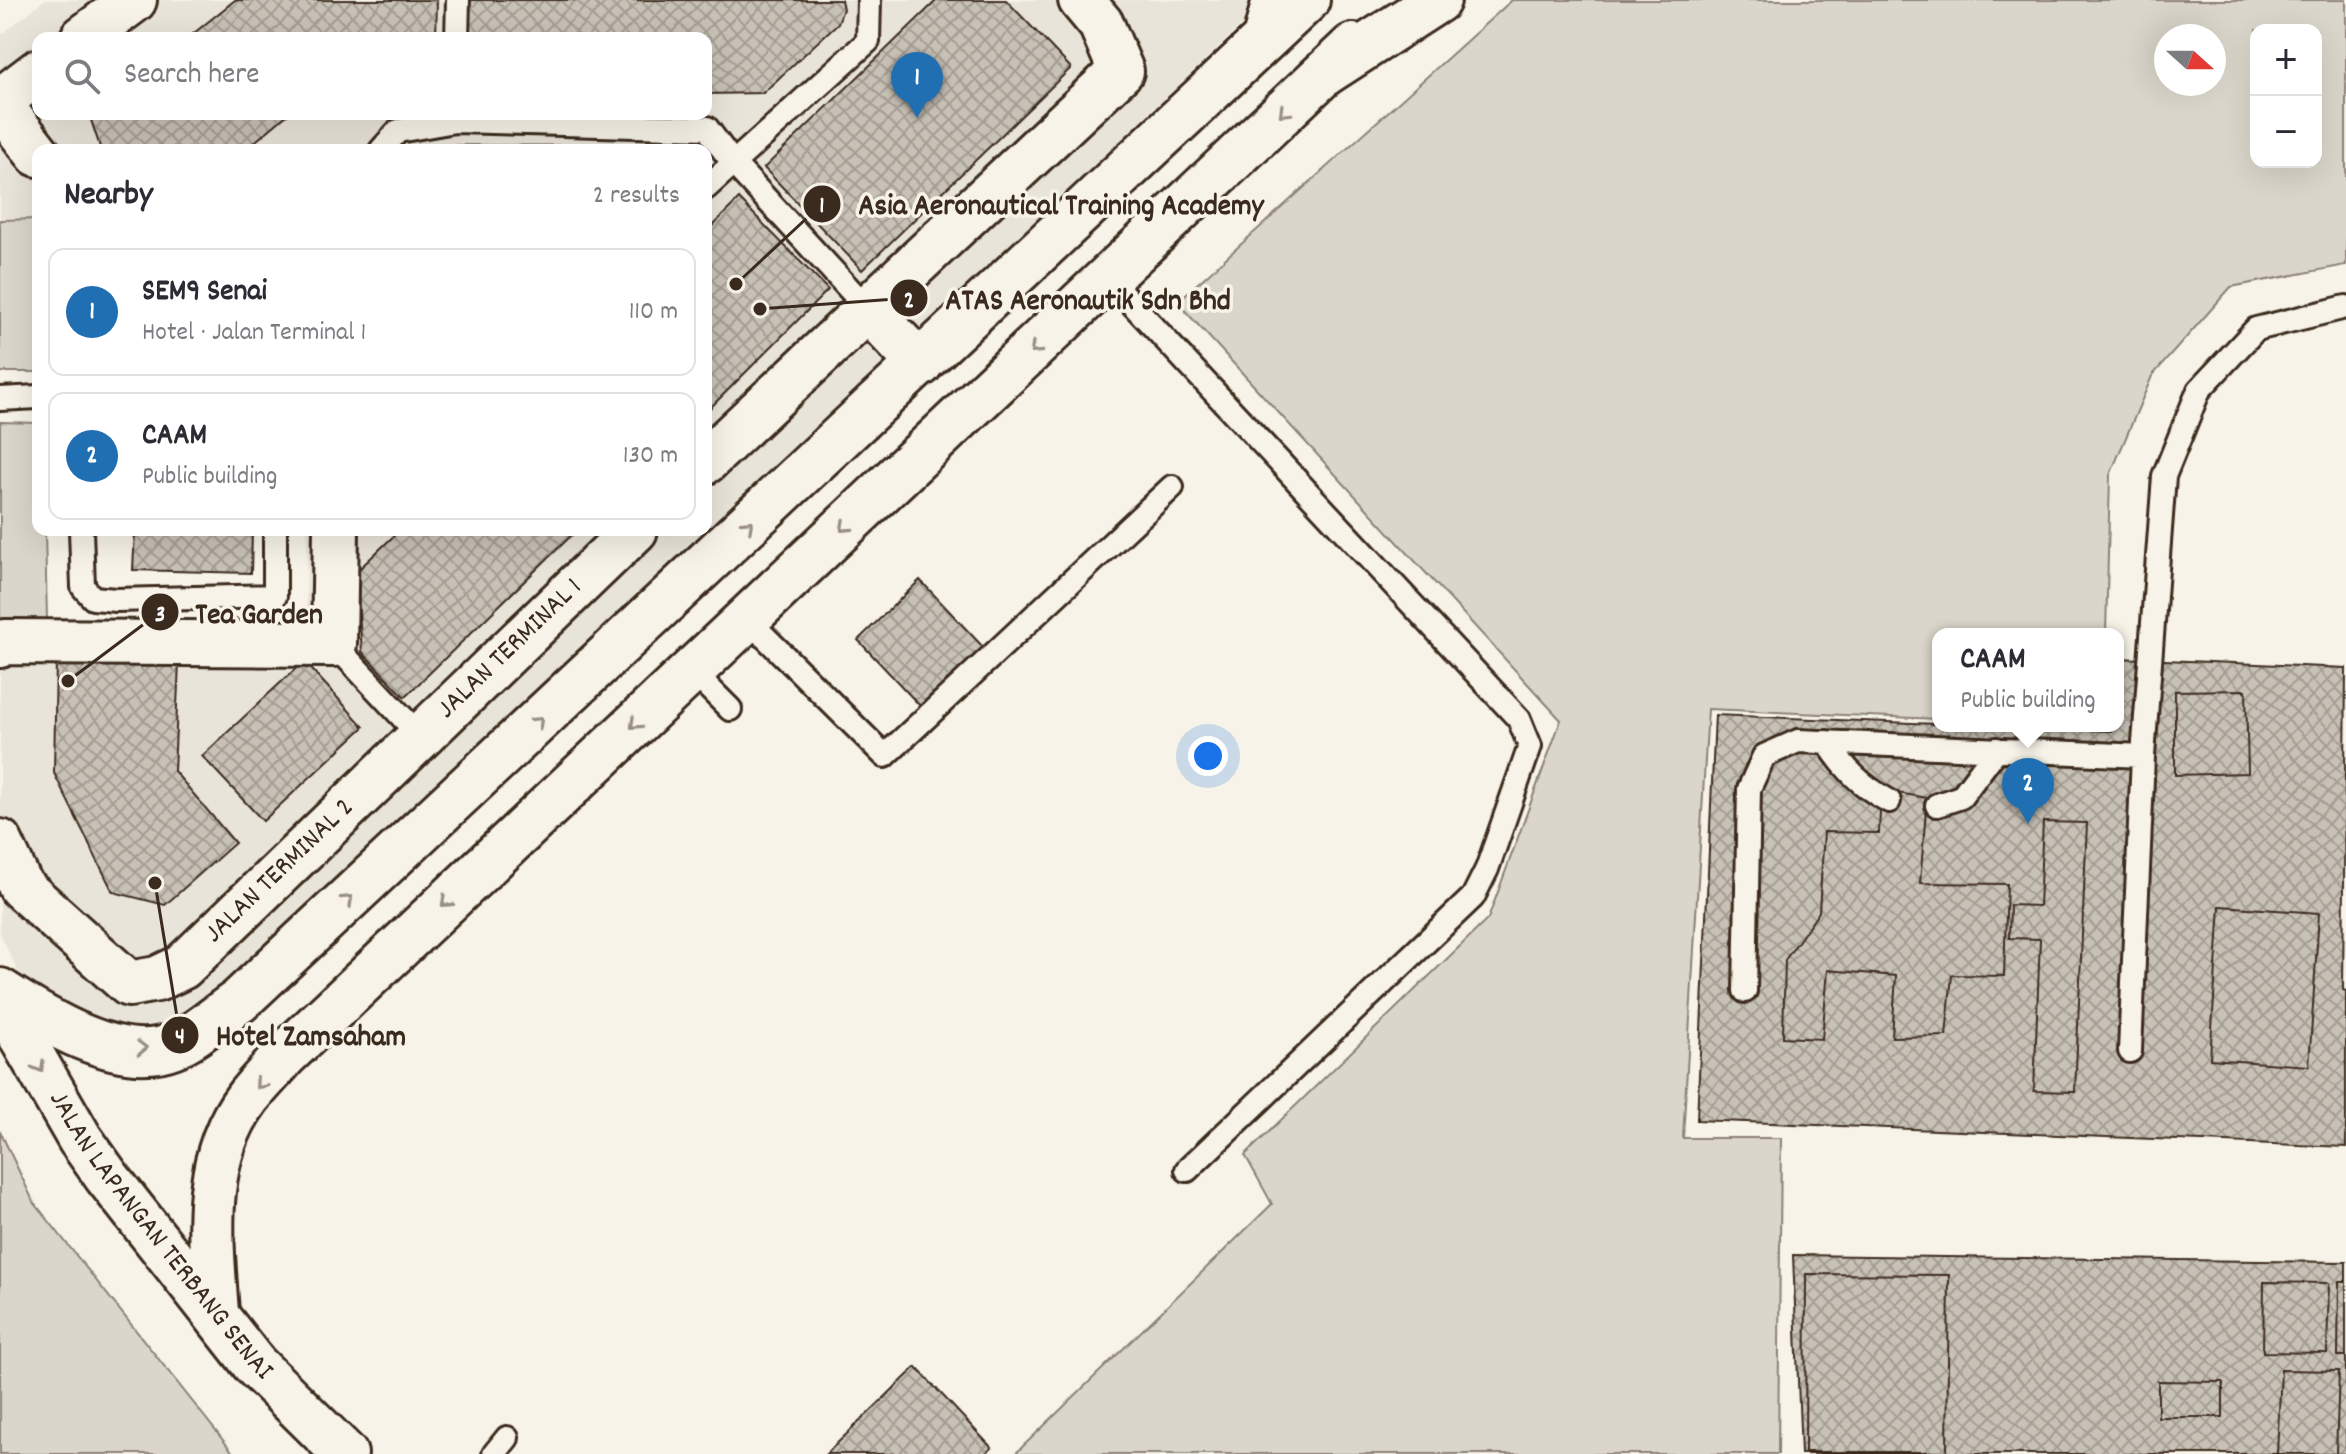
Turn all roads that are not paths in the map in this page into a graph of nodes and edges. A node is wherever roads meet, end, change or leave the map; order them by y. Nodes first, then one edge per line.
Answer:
1 (134, 0) edge
2 (458, 0) edge
3 (869, 0) edge
4 (1081, 0) edge
5 (1307, 0) edge
6 (1401, 0) edge
7 (1438, 0) edge
8 (1270, 19) edge
9 (91, 32) edge
10 (457, 32) edge
11 (1325, 73) junction
12 (32, 77) edge
13 (0, 103) edge
14 (447, 120) edge
15 (506, 120) edge
16 (386, 144) edge
17 (32, 146) edge
18 (733, 163) junction
19 (712, 182) edge
20 (1109, 279) junction
21 (866, 307) junction
22 (2346, 307) edge
23 (920, 364) junction
24 (32, 397) edge
25 (0, 399) edge
26 (712, 455) edge
27 (1172, 487) dead end
28 (81, 536) edge
29 (275, 536) edge
30 (341, 536) edge
31 (629, 536) edge
32 (701, 570) junction
33 (747, 619) junction
34 (643, 624) junction
35 (334, 644) junction
36 (0, 645) edge
37 (691, 670) junction
38 (730, 709) dead end
39 (420, 736) junction
40 (1827, 742) junction
41 (1997, 749) junction
42 (2143, 756) junction
43 (1889, 801) dead end
44 (1937, 805) dead end
45 (0, 842) edge
46 (0, 991) edge
47 (1745, 991) dead end
48 (0, 1000) edge
49 (2130, 1051) dead end
50 (1187, 1170) dead end
51 (216, 1313) junction
52 (345, 1454) edge

1 - 9 street
2 - 10 lane
3 - 18 lane
4 - 21 street
5 - 8 street
6 - 11 street
7 - 11 street
8 - 23 street
11 -> 20 street
12 - 13 street
13 - 17 street
14 - 16 lane
15 - 18 lane
18 - 19 lane
18 - 21 lane
20 -> 33 street
20 - 50 lane
21 - 23 street
21 - 26 street
22 - 42 lane
32 -> 23 street
24 - 25 lane
27 - 33 lane
28 - 29 lane
30 - 35 street
31 - 39 street, JALAN TERMINAL 1
32 - 33 street
32 - 34 street
33 - 37 street
34 - 37 street
46 -> 34 street
35 - 36 street
35 - 39 lane
37 - 38 lane
37 -> 51 street
39 - 45 street, JALAN TERMINAL 2
40 - 41 lane
40 - 43 lane
40 - 47 lane
41 - 42 lane
41 - 44 lane
42 - 49 lane
48 -> 51 street, JALAN LAPANGAN TERBANG SENAI
51 - 52 street, JALAN LAPANGAN TERBANG SENAI

